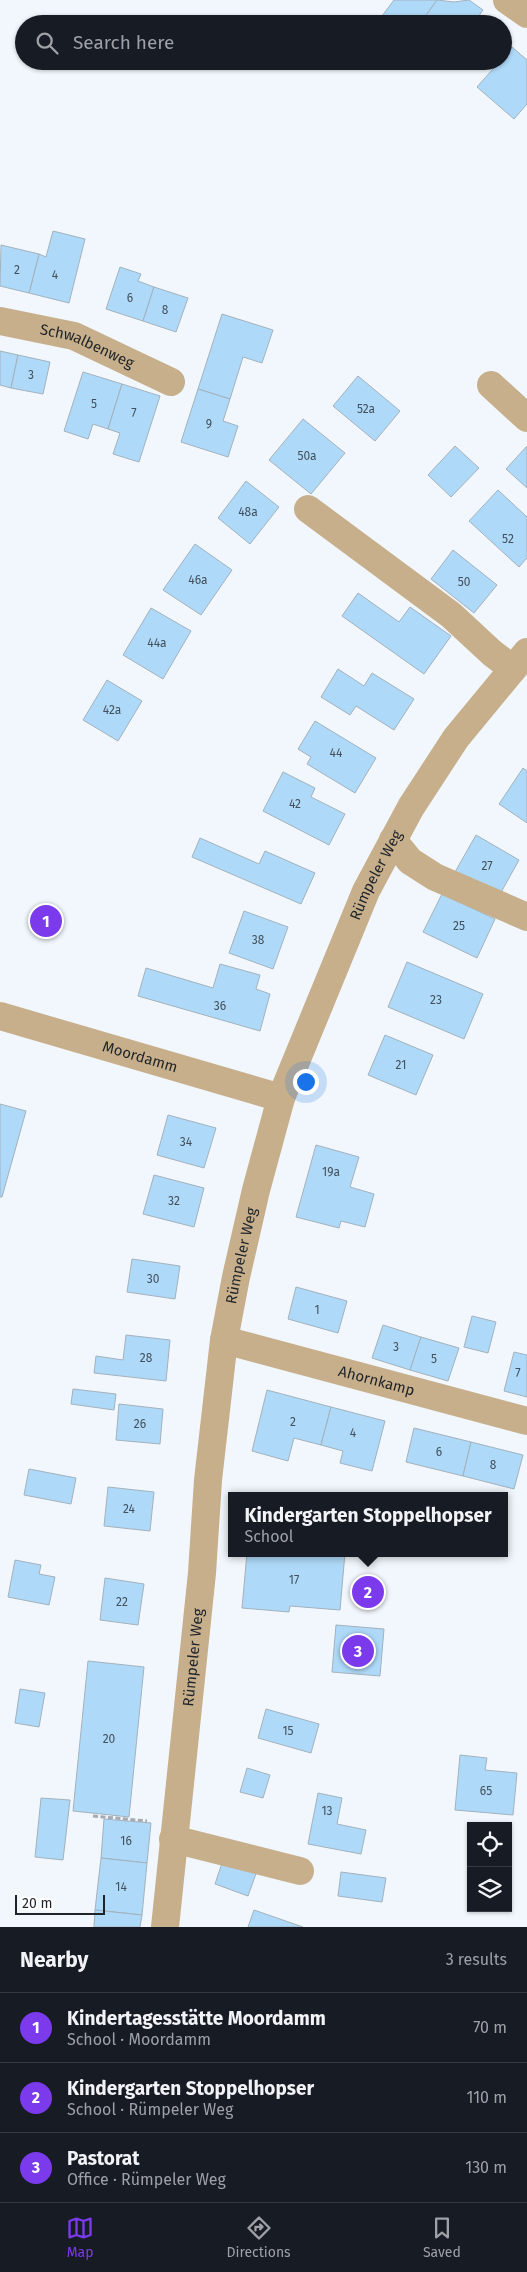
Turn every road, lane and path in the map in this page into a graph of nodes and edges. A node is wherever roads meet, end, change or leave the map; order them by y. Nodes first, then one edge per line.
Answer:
1 (507, 0) edge
2 (527, 14) edge
3 (0, 321) edge
4 (171, 382) dead end
5 (492, 385) dead end
6 (527, 418) edge
7 (308, 509) dead end
8 (520, 660) edge
9 (393, 840) junction
10 (527, 917) edge
11 (0, 1016) edge
12 (281, 1098) junction
13 (224, 1340) junction
14 (527, 1421) edge
15 (93, 1816) dead end
16 (174, 1831) junction
17 (300, 1871) dead end
18 (165, 1927) edge

1 - 2 street
3 - 4 street, Schwalbenweg
5 - 6 street
7 - 8 street
8 - 9 street, Rümpeler Weg
9 - 10 street
9 - 12 street, Rümpeler Weg
11 - 12 street, Moordamm
12 - 13 street, Rümpeler Weg
13 - 14 street, Ahornkamp
13 - 16 street, Rümpeler Weg
15 - 16 path
16 - 17 street
16 - 18 street, Rümpeler Weg

